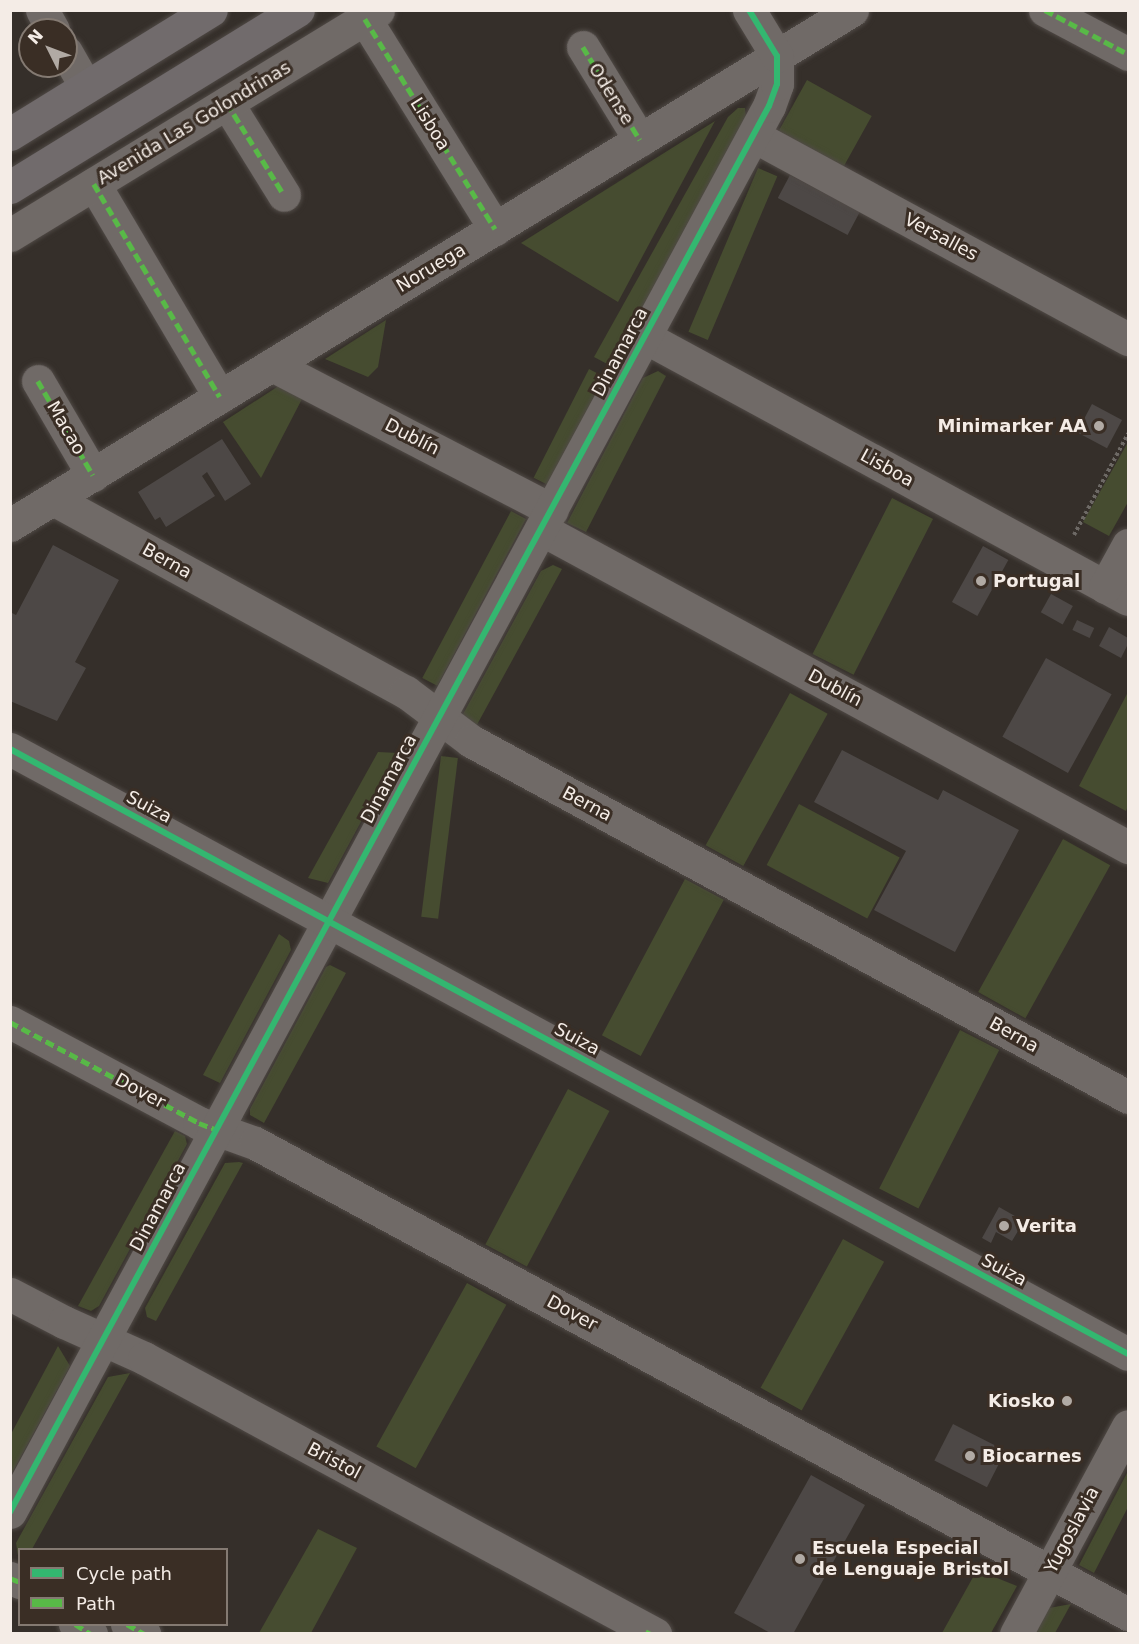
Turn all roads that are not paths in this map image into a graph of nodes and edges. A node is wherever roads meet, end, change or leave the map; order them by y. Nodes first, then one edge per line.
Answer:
1 (211, 10) edge
2 (298, 10) edge
3 (749, 10) edge
4 (852, 10) edge
5 (1046, 10) edge
6 (371, 15) edge
7 (583, 48) dead end
8 (1128, 54) edge
9 (777, 56) junction
10 (78, 73) edge
11 (86, 87) junction
12 (227, 103) junction
13 (10, 134) edge
14 (754, 136) junction
15 (640, 140) junction
16 (94, 184) junction
17 (10, 187) edge
18 (284, 195) dead end
19 (495, 229) junction
20 (10, 235) edge
21 (645, 337) junction
22 (1128, 339) edge
23 (272, 365) junction
24 (38, 381) dead end
25 (220, 397) junction
26 (93, 475) junction
27 (53, 499) junction
28 (546, 519) junction
29 (10, 525) edge
30 (1128, 545) edge
31 (1117, 593) edge
32 (440, 717) junction
33 (10, 749) edge
34 (1128, 847) edge
35 (329, 921) junction
36 (10, 1022) edge
37 (1128, 1097) edge
38 (217, 1130) junction
39 (10, 1294) edge
40 (103, 1340) junction
41 (1128, 1354) edge
42 (1128, 1426) edge
43 (10, 1512) edge
44 (1050, 1571) junction
45 (1128, 1614) edge
46 (78, 1626) edge
47 (130, 1626) edge
48 (650, 1632) edge
49 (91, 1634) edge
50 (144, 1634) edge
51 (1016, 1634) edge

1 - 11 main road
2 - 17 main road
3 - 9 street
4 - 9 street, Noruega
5 - 8 street
6 - 12 street, Avenida Las Golondrinas
6 - 19 street, Lisboa
7 - 15 street, Odense
9 - 14 street, Dinamarca
9 - 15 street, Noruega
10 - 11 street
11 - 13 main road
12 - 16 street, Avenida Las Golondrinas
12 - 18 street
14 - 21 street, Dinamarca
14 - 22 street, Versalles
15 - 19 street, Noruega
16 - 20 street, Avenida Las Golondrinas
16 - 25 street
19 - 23 street, Noruega
21 - 28 street, Dinamarca
21 - 31 street, Lisboa
23 - 25 street, Noruega
23 - 28 street, Dublín
24 - 26 street, Macao
25 - 26 street, Noruega
26 - 27 street, Noruega
27 - 29 street, Noruega
27 - 32 street, Berna
28 - 32 street, Dinamarca
28 - 34 street, Dublín
30 - 31 street
32 - 35 street, Dinamarca
32 - 37 street, Berna
33 - 35 street, Suiza
35 - 38 street, Dinamarca
35 - 41 street, Suiza
36 - 38 street, Dover
38 - 40 street, Dinamarca
38 - 44 street, Dover
39 - 40 street, Bristol
40 - 43 street, Dinamarca
40 - 48 street, Bristol
42 - 44 street, Yugoslavia
44 - 45 street, Dover
44 - 51 street, Yugoslavia
46 - 49 street
47 - 50 street

